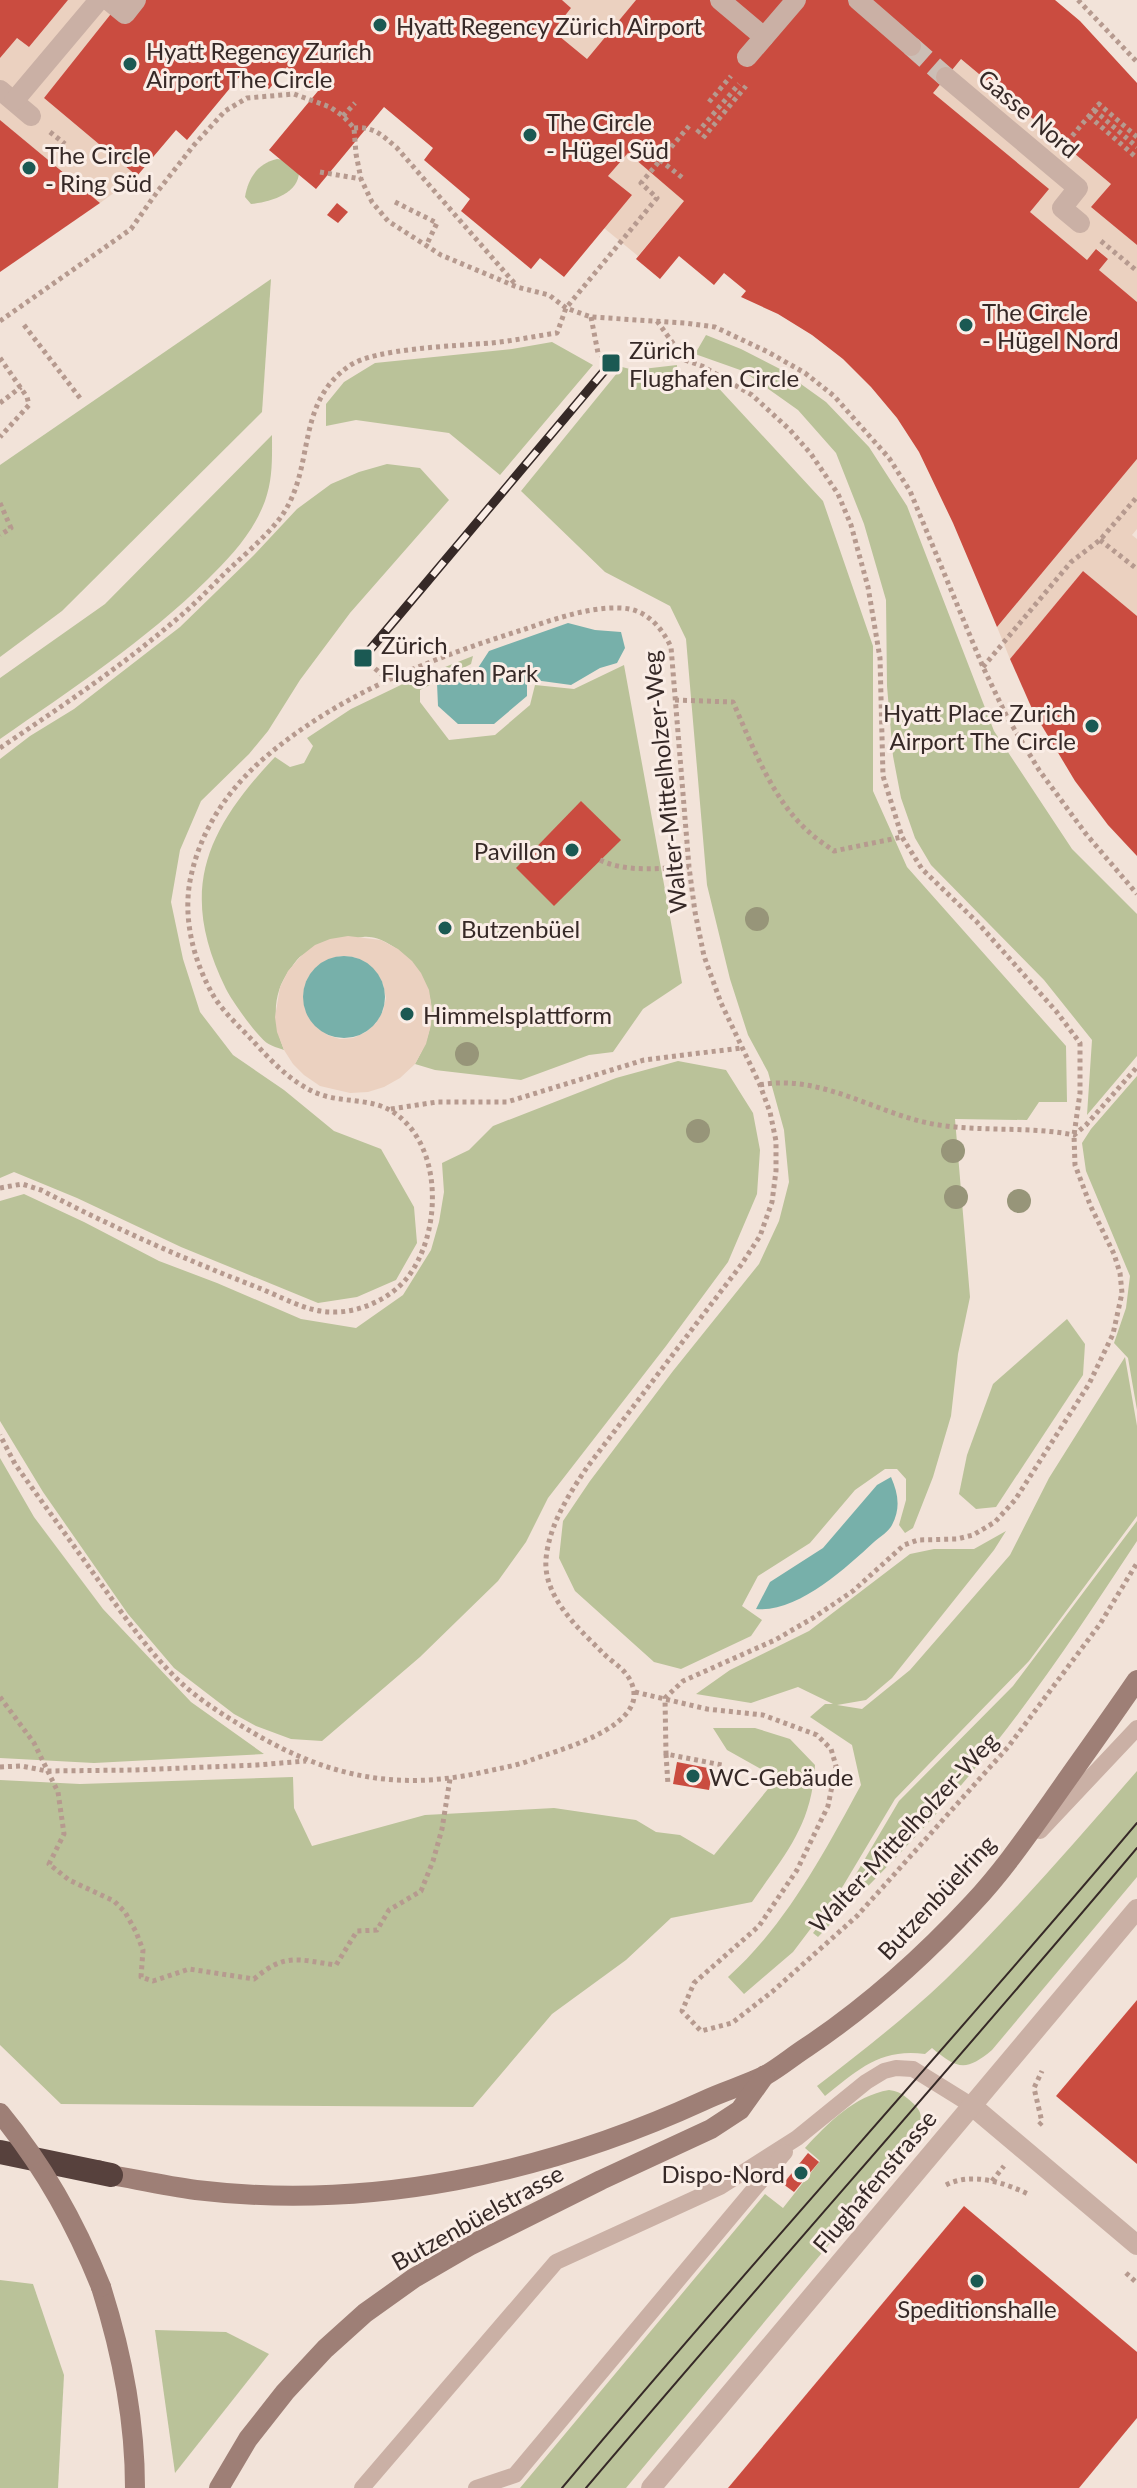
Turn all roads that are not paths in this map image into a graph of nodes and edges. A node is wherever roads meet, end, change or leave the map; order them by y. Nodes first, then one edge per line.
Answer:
1 (99, 0) edge
2 (108, 0) edge
3 (136, 0) edge
4 (721, 0) edge
5 (796, 0) edge
6 (858, 0) edge
7 (764, 37) junction
8 (911, 46) tunnel mouth
9 (746, 67) road end
10 (946, 77) tunnel mouth
11 (7, 96) edge
12 (31, 116) dead end
13 (1080, 223) dead end
14 (1137, 1680) edge
15 (1137, 1728) edge
16 (1003, 1870) junction
17 (1137, 1909) edge
18 (766, 2075) junction
19 (971, 2105) junction
20 (0, 2113) edge
21 (0, 2135) edge
22 (797, 2138) junction
23 (0, 2152) edge
24 (111, 2175) junction
25 (1137, 2245) edge
26 (135, 2488) edge
27 (219, 2488) edge
28 (362, 2488) edge
29 (476, 2488) edge
30 (651, 2488) edge

1 - 11 street
2 - 3 street
4 - 7 street
5 - 7 street
6 - 8 street
7 - 9 street
10 - 13 street, Gasse Nord
11 - 12 street
14 - 16 main road, Butzenbüelring
15 - 16 lane
16 - 18 main road, Butzenbüelring
17 - 19 street, Flughafenstrasse
18 - 24 main road
18 - 27 main road, Butzenbüelstrasse
19 - 22 lane
19 - 25 street
19 - 30 street, Flughafenstrasse
20 - 26 main road, bridge
21 - 24 main road
22 - 28 lane
22 - 29 lane
23 - 24 highway

